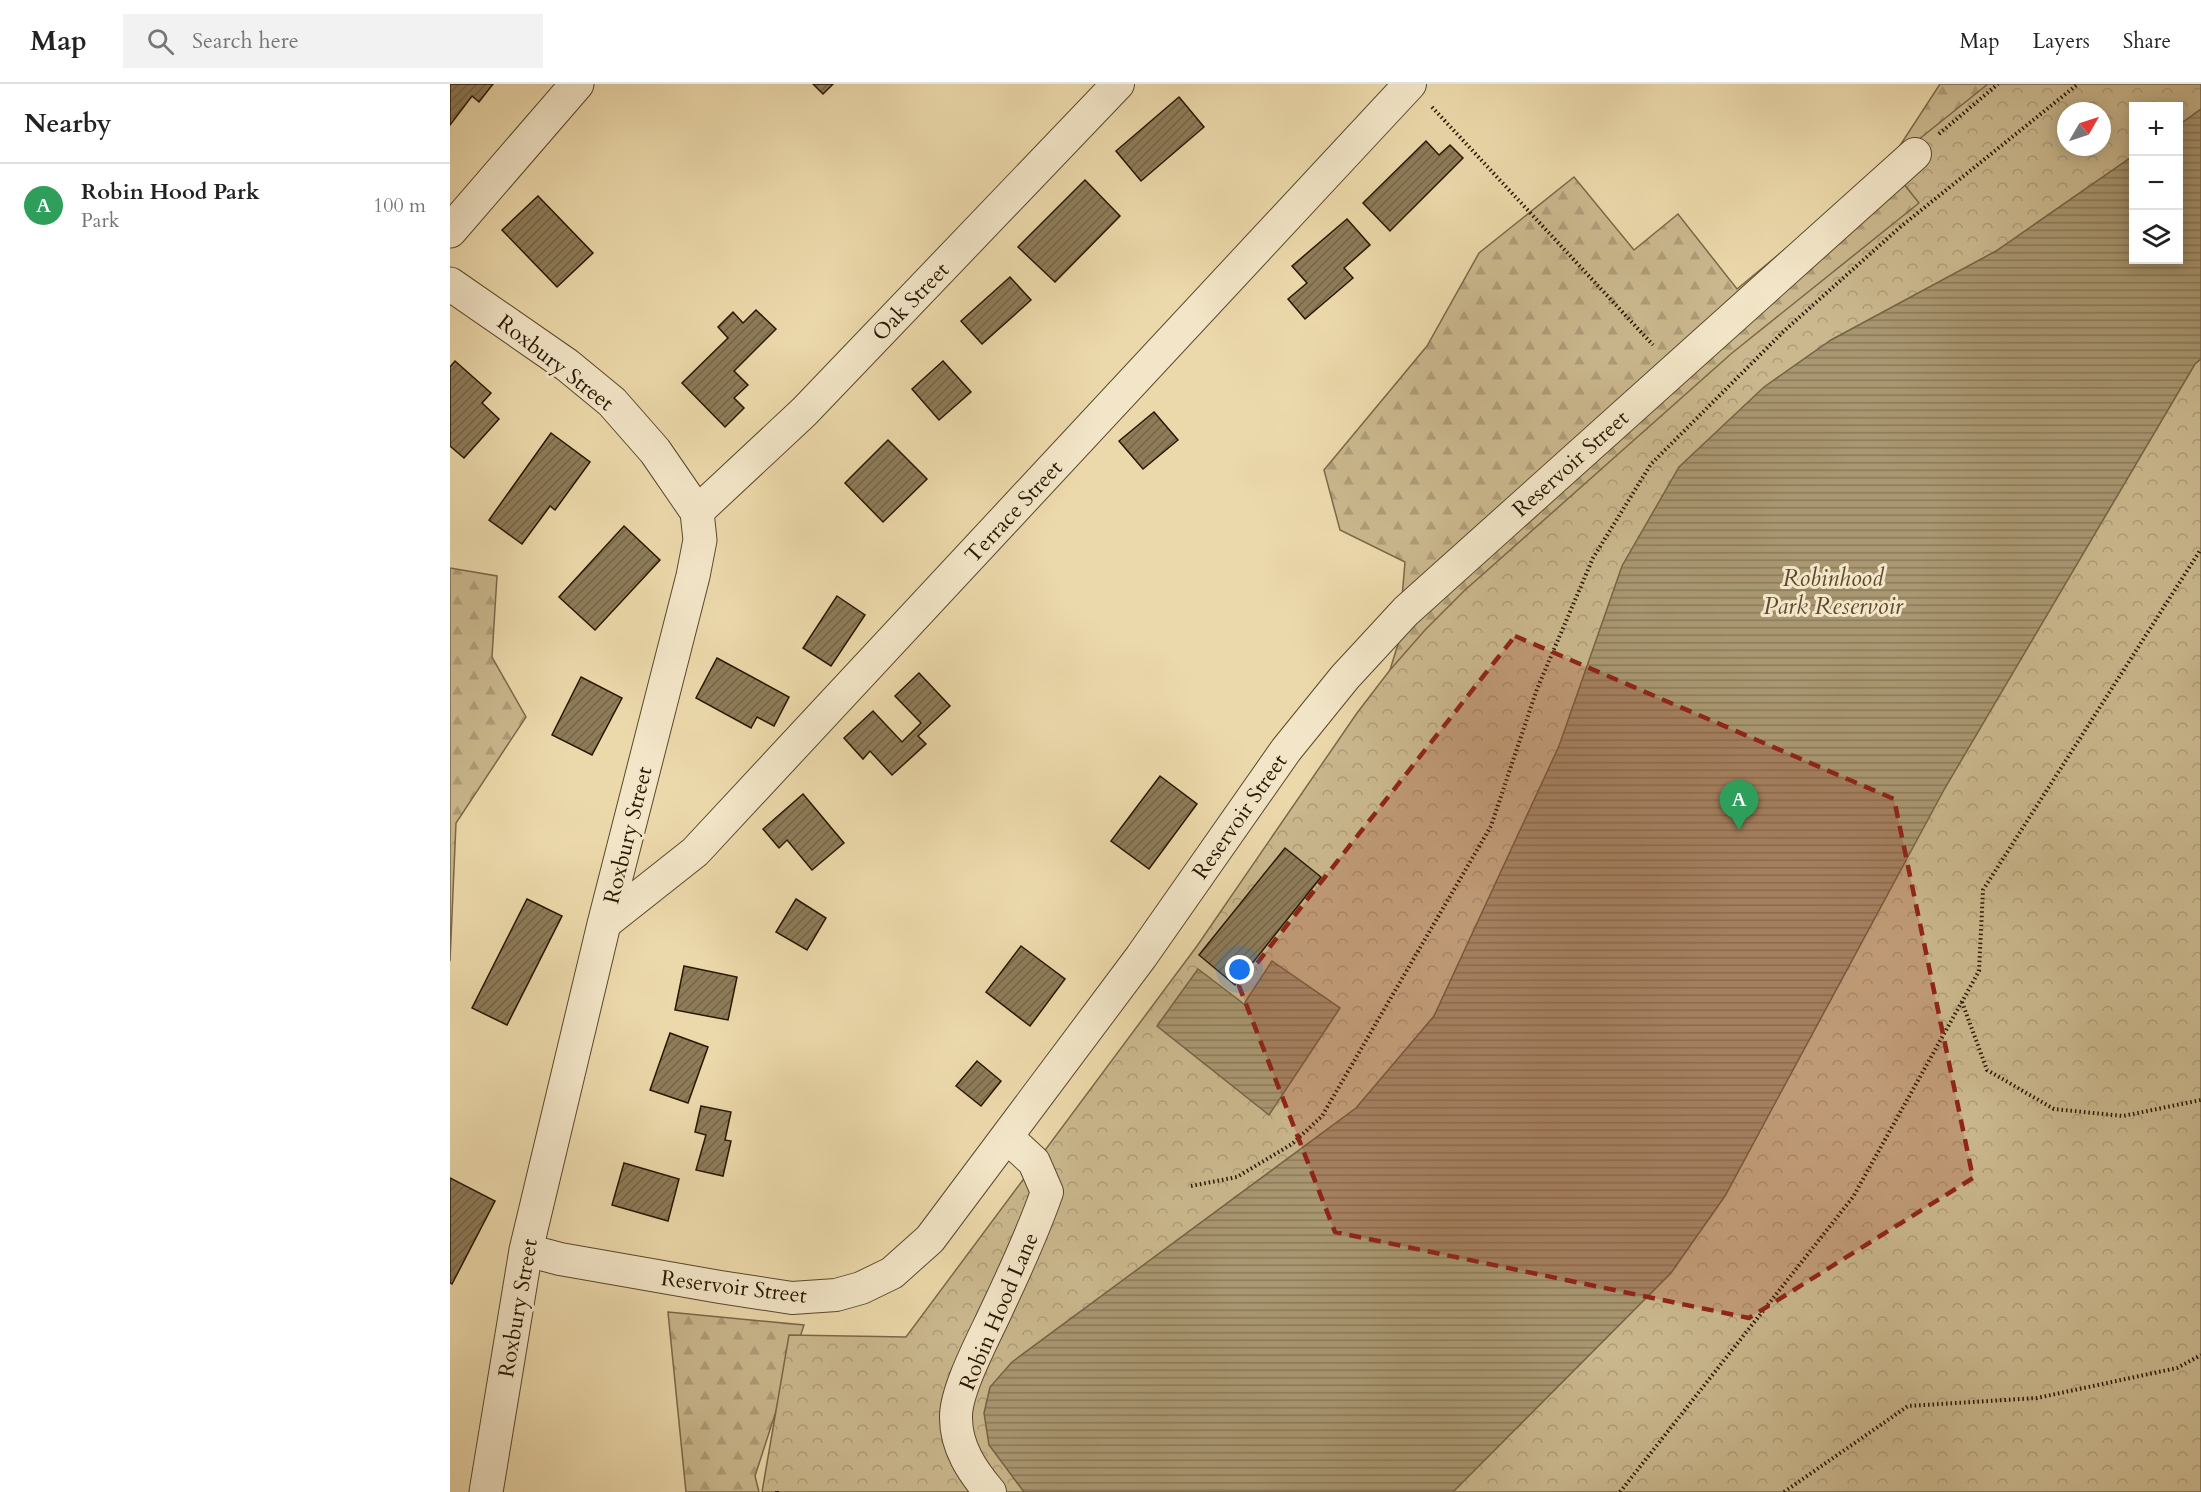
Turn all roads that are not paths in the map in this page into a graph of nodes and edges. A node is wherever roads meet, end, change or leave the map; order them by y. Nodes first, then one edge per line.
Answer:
1 (577, 84) edge
2 (1118, 84) edge
3 (1419, 93) edge
4 (1915, 154) road end
5 (450, 231) edge
6 (450, 284) edge
7 (697, 512) junction
8 (604, 924) junction
9 (1007, 1137) junction
10 (526, 1250) junction
11 (486, 1492) edge
12 (990, 1492) edge

1 - 5 street
2 - 7 street, Oak Street
3 - 8 street, Terrace Street
4 - 9 street, Reservoir Street
6 - 7 street, Roxbury Street
7 - 8 street, Roxbury Street
8 - 10 street, Roxbury Street
9 - 10 street, Reservoir Street
9 - 12 street, Robin Hood Lane
10 - 11 street, Roxbury Street

